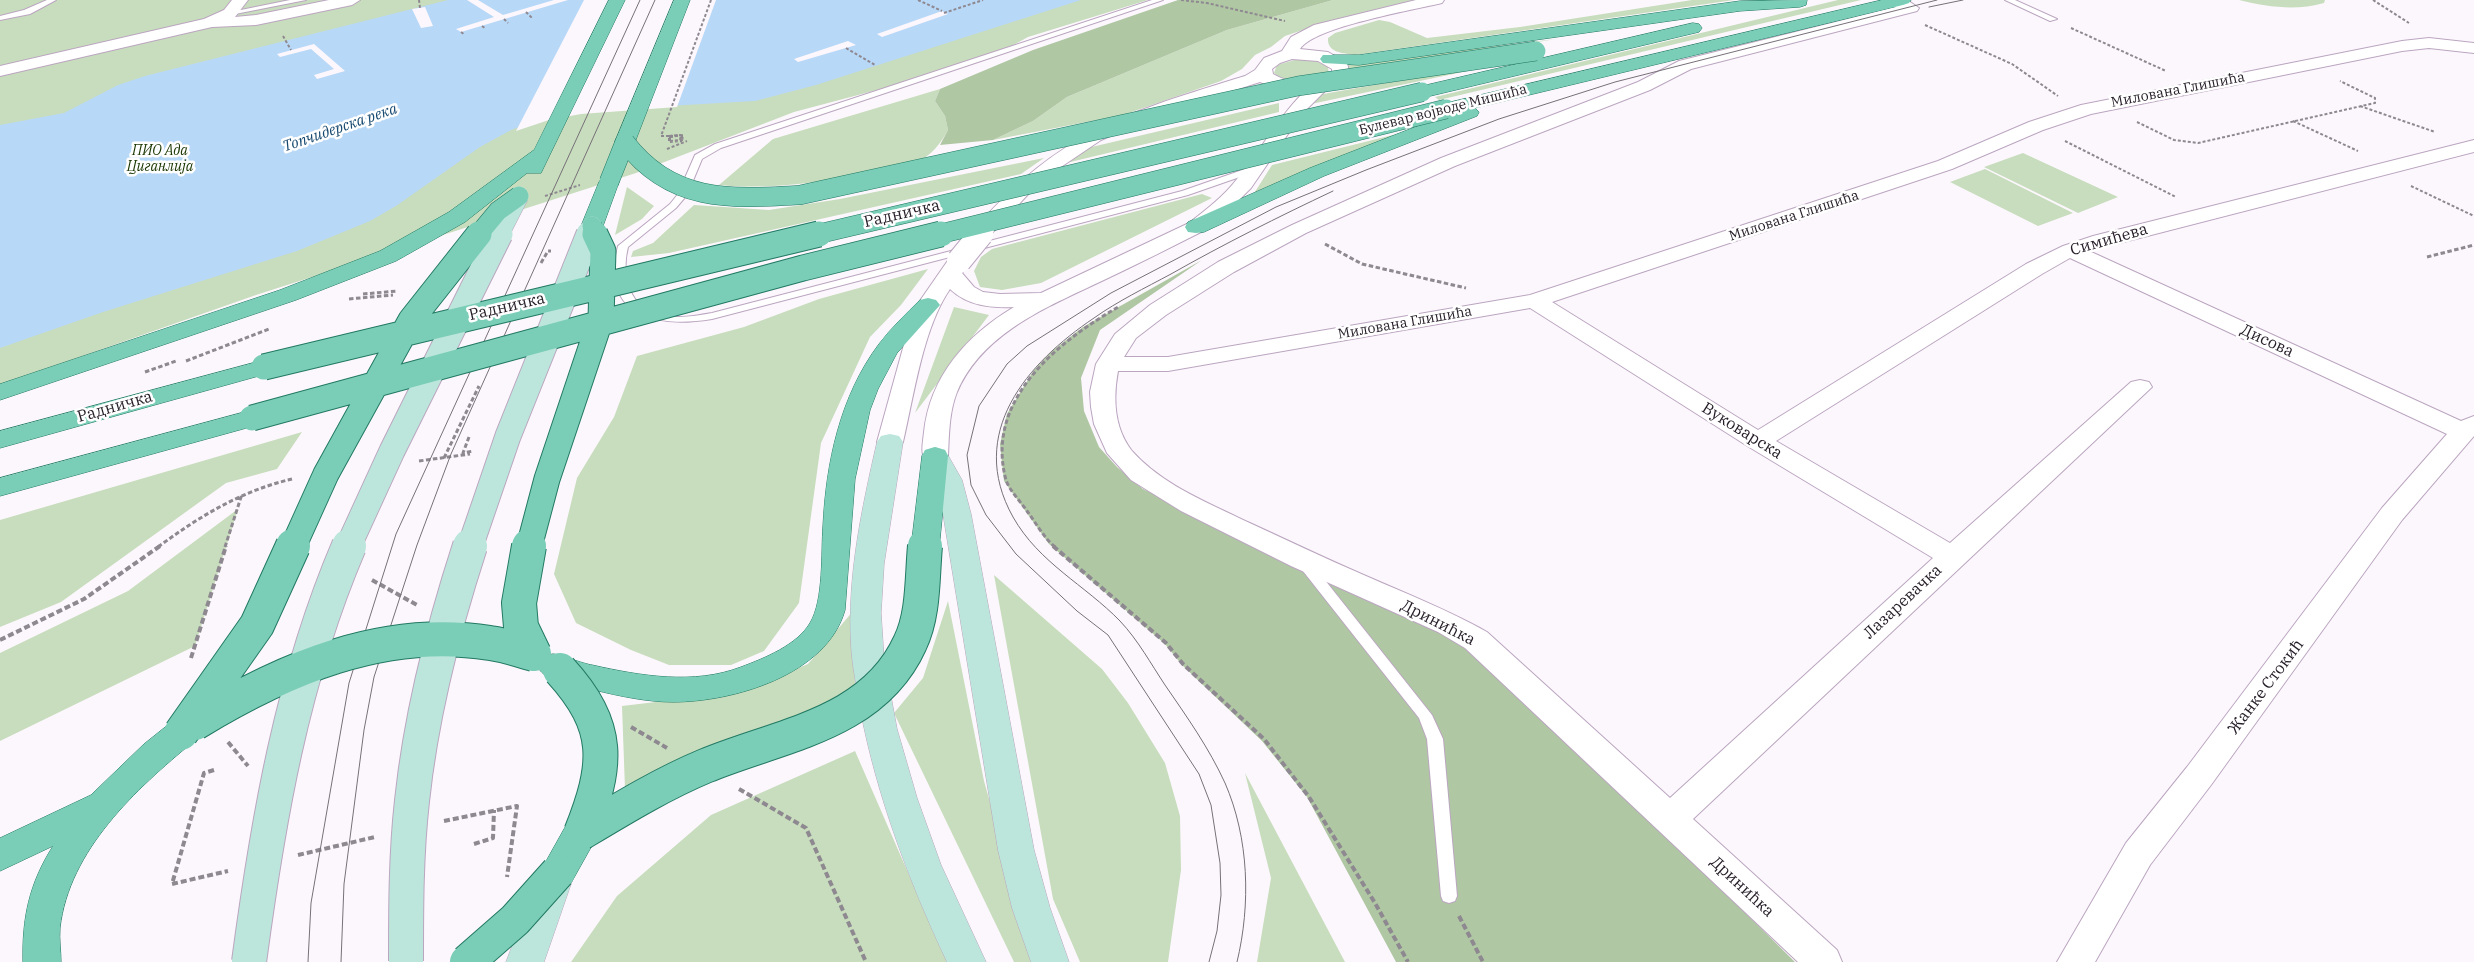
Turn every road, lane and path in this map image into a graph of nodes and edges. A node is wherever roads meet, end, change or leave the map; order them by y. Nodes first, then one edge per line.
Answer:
1 (52, 0) edge
2 (240, 0) edge
3 (302, 0) edge
4 (352, 0) edge
5 (419, 0) edge
6 (617, 0) edge
7 (682, 0) edge
8 (711, 0) edge
9 (918, 0) edge
10 (983, 0) edge
11 (1159, 0) edge
12 (1181, 0) edge
13 (1436, 0) edge
14 (2009, 0) edge
15 (1806, 1) edge
16 (1899, 1) edge
17 (420, 8) dead end
18 (526, 12) dead end
19 (230, 13) junction
20 (0, 18) edge
21 (532, 18) dead end
22 (504, 19) dead end
23 (2052, 19) dead end
24 (209, 23) junction
25 (508, 23) dead end
26 (482, 26) dead end
27 (2068, 26) dead end
28 (486, 29) dead end
29 (1935, 30) dead end
30 (1315, 31) junction
31 (461, 32) dead end
32 (464, 35) dead end
33 (284, 41) dead end
34 (1625, 44) junction
35 (846, 48) dead end
36 (2474, 48) edge
37 (291, 50) dead end
38 (1288, 55) junction
39 (1322, 57) junction
40 (875, 65) dead end
41 (0, 71) edge
42 (1263, 72) junction
43 (2171, 73) dead end
44 (1576, 78) junction
45 (2346, 84) dead end
46 (1280, 85) junction
47 (1319, 87) junction
48 (2102, 105) junction
49 (2360, 106) junction
50 (1295, 111) junction
51 (2076, 113) junction
52 (2293, 121) junction
53 (2036, 126) junction
54 (2436, 132) dead end
55 (682, 141) dead end
56 (625, 142) junction
57 (2474, 146) edge
58 (2350, 147) dead end
59 (542, 152) junction
60 (1257, 168) junction
61 (1018, 186) joint
62 (519, 196) junction
63 (2441, 200) dead end
64 (2208, 214) junction
65 (2474, 216) edge
66 (592, 226) junction
67 (984, 226) junction
68 (1196, 227) junction
69 (2474, 245) edge
70 (2070, 250) junction
71 (548, 251) dead end
72 (2426, 257) dead end
73 (1351, 258) dead end
74 (541, 263) dead end
75 (955, 267) junction
76 (1465, 288) dead end
77 (1534, 301) junction
78 (1126, 302) dead end
79 (1034, 304) junction
80 (928, 305) junction
81 (1108, 364) junction
82 (2140, 387) dead end
83 (0, 392) edge
84 (2469, 428) edge
85 (468, 436) dead end
86 (0, 440) edge
87 (1758, 441) junction
88 (467, 442) dead end
89 (890, 442) joint
90 (935, 456) junction
91 (0, 487) edge
92 (1952, 557) junction
93 (1301, 559) junction
94 (547, 662) junction
95 (181, 733) junction
96 (214, 770) dead end
97 (102, 805) junction
98 (494, 810) dead end
99 (1669, 820) junction
100 (581, 833) junction
101 (474, 844) dead end
102 (0, 855) edge
103 (558, 872) junction
104 (172, 884) dead end
105 (1448, 896) joint
106 (42, 962) edge
107 (249, 962) edge
108 (406, 962) edge
109 (468, 962) edge
110 (525, 962) edge
111 (967, 962) edge
112 (1050, 962) edge
113 (1408, 962) edge
114 (1484, 962) edge
115 (1824, 962) edge
116 (2075, 962) edge

1 - 20 lane
2 - 19 street
3 - 19 lane
4 - 24 street
5 - 17 path
6 - 59 main road
7 - 56 main road
8 - 55 path, bridge
9 - 10 path
11 - 60 lane
12 - 30 path
13 - 30 street
14 - 23 lane
15 - 34 main road, Булевар војводе Мишића
15 - 39 main road
16 - 44 main road, Булевар војводе Мишића
16 - 81 street, Булевар војводе Мишића
18 - 21 path
19 - 24 street
22 - 25 path
24 - 41 street
26 - 28 path
27 - 43 path
29 - 51 path
30 - 38 street
30 - 39 street
31 - 32 path
33 - 37 path
34 - 56 main road, bridge
34 - 61 main road, Булевар војводе Мишића, bridge
35 - 40 path
36 - 48 street, Милована Глишића
38 - 39 street
38 - 42 street
39 - 47 street
42 - 46 street
42 - 67 street
44 - 67 main road, Булевар војводе Мишића, bridge
44 - 68 main road
45 - 49 path
46 - 47 street
46 - 50 street
47 - 50 street
48 - 51 street, Милована Глишића
48 - 52 path
49 - 52 path
49 - 54 path
50 - 60 street
51 - 53 street, Милована Глишића
52 - 58 path
53 - 64 path
53 - 77 street, Милована Глишића
56 - 66 main road, bridge
57 - 64 street, Симићева
59 - 62 main road
59 - 83 main road
60 - 68 street
61 - 86 main road, Радничка, bridge
62 - 95 main road, bridge
62 - 107 main road, bridge
63 - 65 path
64 - 70 street, Симићева
66 - 94 main road, bridge
66 - 108 main road, bridge
67 - 75 street, bridge
67 - 91 main road, Радничка, bridge
68 - 79 street
69 - 72 path
70 - 84 street, Дисова
70 - 87 street, Симићева
71 - 74 path
73 - 76 path
75 - 79 street
75 - 80 street
77 - 81 street, Милована Глишића
77 - 87 street, Вуковарска
78 - 113 path
79 - 90 street
80 - 89 street
80 - 94 main road
81 - 93 street, Дринићка
82 - 92 street, Лазаревачка
84 - 116 street, Жанке Стокић
85 - 88 path
87 - 92 street, Вуковарска
89 - 111 main road
90 - 100 main road, bridge
90 - 112 main road
92 - 99 street, Лазаревачка
93 - 99 street, Дринићка
93 - 105 lane
94 - 95 main road, bridge
94 - 100 main road, bridge
95 - 97 main road
96 - 104 path
97 - 102 main road
97 - 106 main road
98 - 101 path
99 - 115 street, Дринићка
100 - 103 main road
103 - 109 main road, bridge
103 - 110 main road
105 - 114 path

